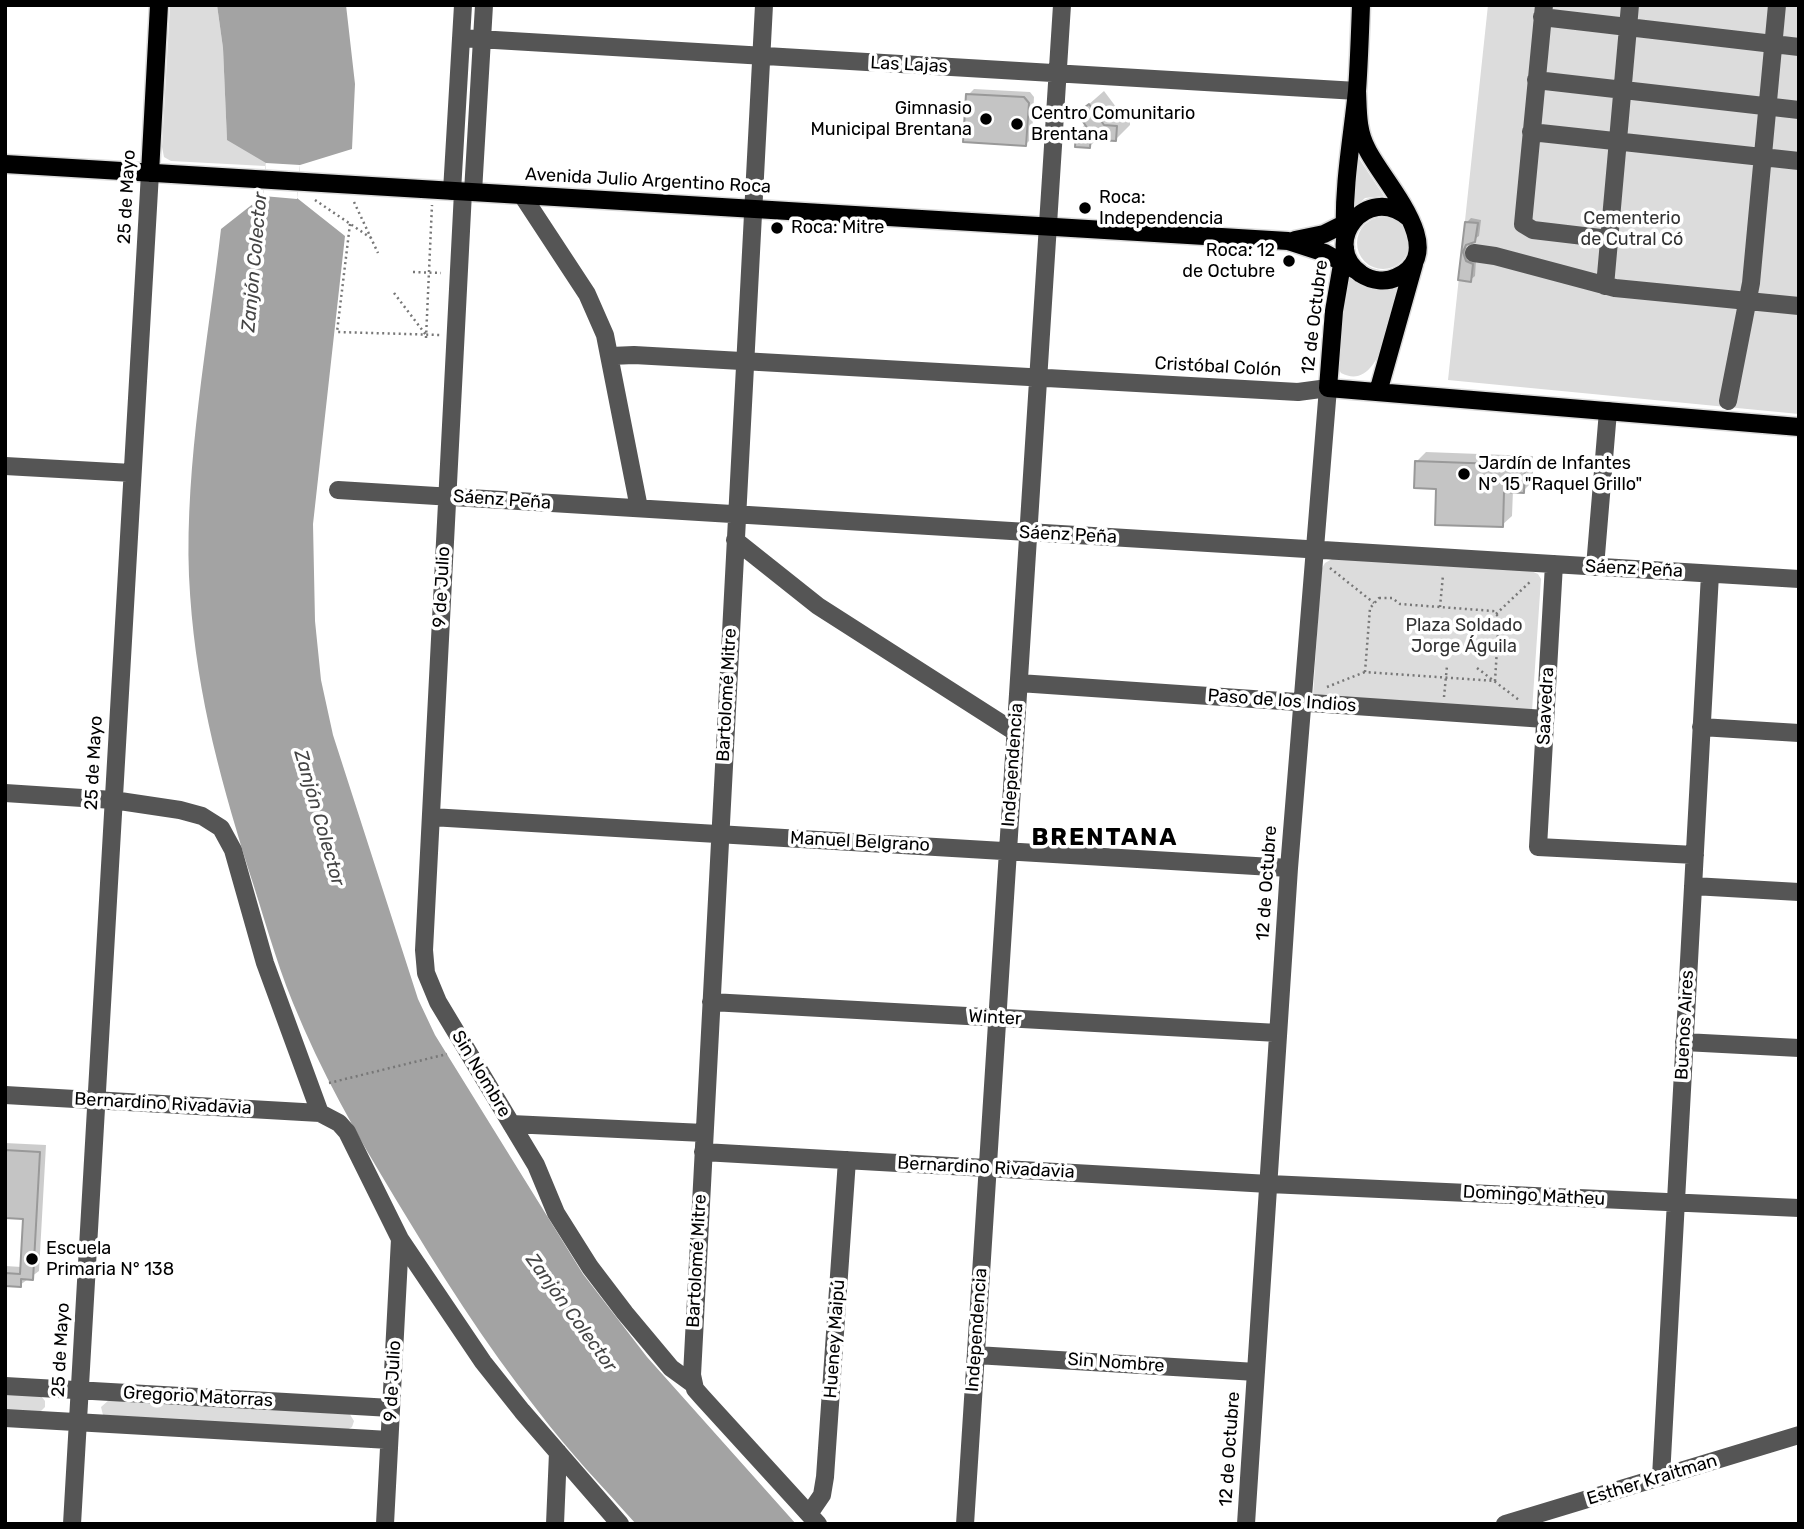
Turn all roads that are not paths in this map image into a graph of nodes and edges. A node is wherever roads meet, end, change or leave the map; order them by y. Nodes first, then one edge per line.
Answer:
1 (159, 5) edge
2 (463, 5) edge
3 (484, 5) edge
4 (764, 5) edge
5 (1062, 5) edge
6 (1361, 5) edge
7 (1630, 5) edge
8 (1777, 5) edge
9 (1543, 11) edge
10 (1628, 27) junction
11 (461, 38) junction
12 (482, 40) junction
13 (1773, 44) junction
14 (1799, 47) edge
15 (761, 56) junction
16 (1058, 74) junction
17 (1536, 80) junction
18 (1622, 90) junction
19 (1357, 91) junction
20 (1767, 106) junction
21 (1799, 110) edge
22 (1531, 132) junction
23 (1618, 141) junction
24 (1762, 157) junction
25 (1799, 161) edge
26 (5, 164) edge
27 (150, 173) junction
28 (463, 192) junction
29 (522, 195) junction
30 (753, 209) junction
31 (1409, 218) junction
32 (1048, 226) junction
33 (1347, 238) junction
34 (1609, 239) junction
35 (1288, 241) junction
36 (1474, 253) dead end
37 (1415, 260) junction
38 (1605, 286) junction
39 (1748, 301) junction
40 (1799, 306) edge
41 (611, 356) junction
42 (745, 362) junction
43 (1038, 378) junction
44 (1328, 388) junction
45 (1378, 392) junction
46 (1728, 401) dead end
47 (1608, 411) junction
48 (1799, 427) edge
49 (5, 466) edge
50 (132, 473) junction
51 (338, 490) dead end
52 (447, 496) junction
53 (639, 508) junction
54 (737, 514) junction
55 (1028, 532) junction
56 (735, 540) junction
57 (1315, 550) junction
58 (1554, 564) junction
59 (1595, 567) junction
60 (1710, 574) junction
61 (1799, 579) edge
62 (1019, 683) junction
63 (1303, 702) junction
64 (1545, 719) junction
65 (1701, 727) junction
66 (1015, 732) junction
67 (1799, 733) edge
68 (5, 793) edge
69 (113, 800) junction
70 (431, 817) junction
71 (720, 834) junction
72 (1008, 851) junction
73 (1695, 855) junction
74 (1289, 867) junction
75 (1693, 886) junction
76 (1799, 892) edge
77 (429, 982) joint
78 (711, 1002) junction
79 (997, 1018) junction
80 (1278, 1033) junction
81 (1684, 1042) junction
82 (1799, 1048) edge
83 (5, 1095) edge
84 (96, 1101) junction
85 (320, 1113) junction
86 (511, 1124) junction
87 (704, 1133) junction
88 (703, 1152) junction
89 (847, 1160) junction
90 (988, 1168) junction
91 (1269, 1184) junction
92 (1676, 1203) junction
93 (1799, 1208) edge
94 (400, 1239) junction
95 (975, 1355) junction
96 (1256, 1372) junction
97 (694, 1384) junction
98 (5, 1386) edge
99 (79, 1391) junction
100 (391, 1408) junction
101 (5, 1418) edge
102 (77, 1422) junction
103 (1799, 1436) edge
104 (390, 1440) junction
105 (558, 1452) junction
106 (1661, 1477) junction
107 (813, 1519) edge
108 (72, 1524) edge
109 (385, 1524) edge
110 (555, 1524) edge
111 (620, 1524) edge
112 (965, 1524) edge
113 (1247, 1524) edge
114 (1505, 1524) edge

1 - 27 main road, 25 de Mayo
2 - 11 street, 9 de Julio
3 - 12 street, 9 de Julio
4 - 15 street, Bartolomé Mitre
5 - 16 street, Independencia
6 - 19 main road, 12 de Octubre
7 - 10 street
8 - 13 street
9 - 10 street
9 - 17 street
10 - 13 street
10 - 18 street
11 - 12 street, Las Lajas
11 - 28 street, 9 de Julio
12 - 15 street, Las Lajas
12 - 28 street, 9 de Julio
13 - 14 street
13 - 20 street
15 - 16 street, Las Lajas
15 - 30 street, Bartolomé Mitre
16 - 19 street, Las Lajas
16 - 32 street, Independencia
17 - 18 street
17 - 22 street
18 - 20 street
18 - 23 street
19 - 31 main road, 12 de Octubre
19 - 33 main road, 12 de Octubre
20 - 21 street
20 - 24 street
22 - 23 street
22 - 34 street
23 - 24 street
23 - 34 street
24 - 25 street
24 - 39 street
26 - 27 main road, Avenida Julio Argentino Roca
27 - 28 main road, Avenida Julio Argentino Roca
27 - 50 street, 25 de Mayo
28 - 29 main road, Avenida Julio Argentino Roca
28 - 52 street, 9 de Julio
29 - 30 main road, Avenida Julio Argentino Roca
29 - 41 street
30 - 32 main road, Avenida Julio Argentino Roca
30 - 42 street, Bartolomé Mitre
31 - 33 main road
31 - 37 main road, 12 de Octubre
32 - 35 main road, Avenida Julio Argentino Roca
32 - 43 street, Independencia
33 - 35 main road, Avenida Julio Argentino Roca
33 - 35 main road, Avenida Julio Argentino Roca
33 - 37 main road, Avenida Julio Argentino Roca
33 - 44 main road, 12 de Octubre
34 - 38 street
36 - 38 street
37 - 45 main road, 12 de Octubre
38 - 39 street
39 - 40 street
39 - 46 street
41 - 42 street, Cristóbal Colón
41 - 53 street
42 - 43 street, Cristóbal Colón
42 - 54 street, Bartolomé Mitre
43 - 44 street, Cristóbal Colón
43 - 55 street, Independencia
44 - 45 main road, Cristóbal Colón
44 - 57 street, 12 de Octubre
45 - 47 main road, Cristóbal Colón
47 - 48 main road, Cristóbal Colón
47 - 59 street
49 - 50 street
50 - 69 street, 25 de Mayo
51 - 52 street, Sáenz Peña
52 - 53 street, Sáenz Peña
52 - 70 street, 9 de Julio
53 - 54 street, Sáenz Peña
54 - 55 street, Sáenz Peña
54 - 56 street, Bartolomé Mitre
55 - 57 street, Sáenz Peña
55 - 62 street, Independencia
56 - 66 street
56 - 71 street, Bartolomé Mitre
57 - 58 street, Sáenz Peña
57 - 63 street, 12 de Octubre
58 - 59 street, Sáenz Peña
58 - 64 street, Saavedra
59 - 60 street, Sáenz Peña
60 - 61 street, Sáenz Peña
60 - 65 street, Buenos Aires
62 - 63 street, Paso de los Indios
62 - 66 street, Independencia
63 - 64 street, Paso de los Indios
63 - 74 street, 12 de Octubre
64 - 73 street, Saavedra
65 - 67 street
65 - 73 street, Buenos Aires
66 - 72 street, Independencia
68 - 69 street
69 - 84 street, 25 de Mayo
69 - 85 street
70 - 71 street, Manuel Belgrano
70 - 77 street, 9 de Julio
71 - 72 street, Manuel Belgrano
71 - 78 street, Bartolomé Mitre
72 - 74 street, Manuel Belgrano
72 - 79 street, Independencia
73 - 75 street, Buenos Aires
74 - 80 street, 12 de Octubre
75 - 76 street
75 - 81 street, Buenos Aires
77 - 86 street, Sin Nombre
78 - 79 street, Winter
78 - 87 street, Bartolomé Mitre
79 - 80 street, Winter
79 - 90 street, Independencia
80 - 91 street, 12 de Octubre
81 - 82 street
81 - 92 street, Buenos Aires
83 - 84 street, Bernardino Rivadavia
84 - 85 street, Bernardino Rivadavia
84 - 99 street, 25 de Mayo
85 - 94 street
86 - 87 street
86 - 97 street, Sin Nombre
87 - 88 street, Bartolomé Mitre
88 - 89 street, Bernardino Rivadavia
88 - 97 street, Bartolomé Mitre
89 - 90 street, Bernardino Rivadavia
89 - 107 street, Hueney Maipú
90 - 91 street, Bernardino Rivadavia
90 - 95 street, Independencia
91 - 92 street, Domingo Matheu
91 - 96 street, 12 de Octubre
92 - 93 street, Domingo Matheu
92 - 106 street, Buenos Aires
94 - 100 street, 9 de Julio
94 - 105 street
95 - 96 street, Sin Nombre
95 - 112 street, Independencia
96 - 113 street, 12 de Octubre
97 - 107 street
98 - 99 street, Gregorio Matorras
99 - 100 street, Gregorio Matorras
99 - 102 street, 25 de Mayo
100 - 104 street, 9 de Julio
101 - 102 street, Gregorio Matorras
102 - 104 street, Gregorio Matorras
102 - 108 street, 25 de Mayo
103 - 106 street, Esther Kraitman
104 - 109 street, 9 de Julio
105 - 110 street
105 - 111 street
106 - 114 street, Esther Kraitman

